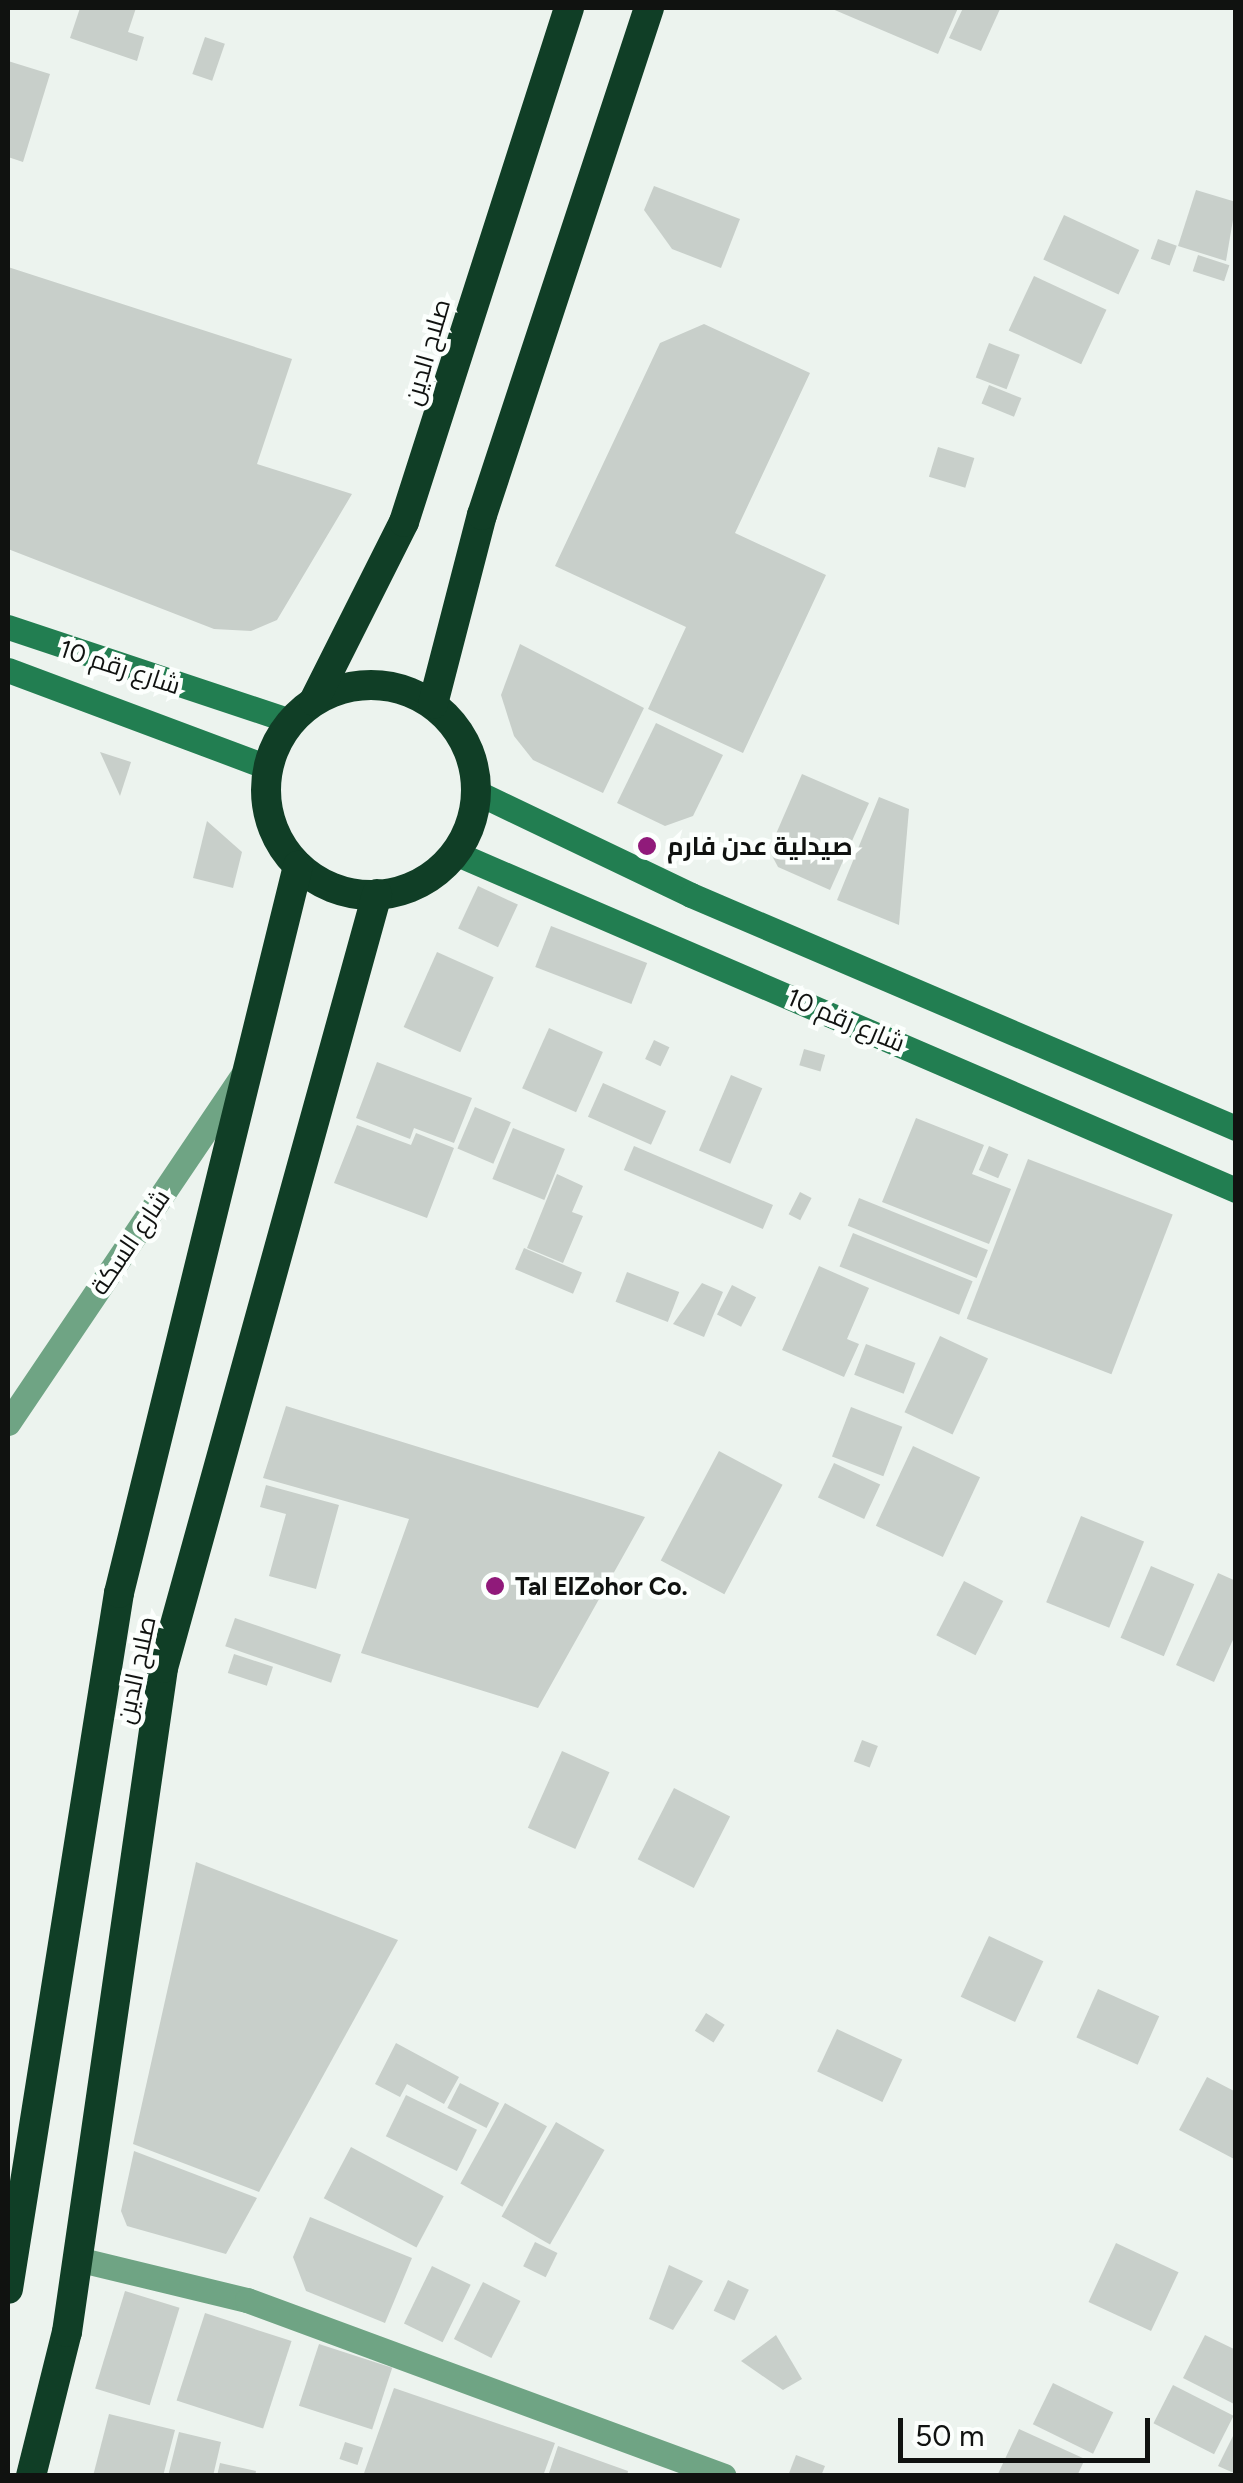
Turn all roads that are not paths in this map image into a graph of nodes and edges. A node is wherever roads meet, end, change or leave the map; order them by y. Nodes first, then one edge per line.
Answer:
1 (569, 8) edge
2 (650, 8) edge
3 (8, 627) edge
4 (8, 670) edge
5 (432, 704) junction
6 (302, 711) junction
7 (267, 767) junction
8 (476, 792) junction
9 (455, 853) junction
10 (298, 866) junction
11 (377, 894) junction
12 (252, 1061) junction
13 (1236, 1128) edge
14 (1236, 1190) edge
15 (8, 1423) edge
16 (77, 2259) junction
17 (8, 2289) edge
18 (30, 2476) edge
19 (724, 2476) edge

1 - 6 highway, صلاح الدين
2 - 5 highway
3 - 6 main road, شارع رقم 10
4 - 7 main road, شارع رقم 10
5 - 6 highway
5 - 8 highway
6 - 7 highway
7 - 10 highway
8 - 9 highway
8 - 13 main road
9 - 11 highway
9 - 14 main road, شارع رقم 10
10 - 11 highway
10 - 12 highway, صلاح الدين
11 - 16 highway, صلاح الدين
12 - 15 street, شارع السكة
12 - 17 highway, صلاح الدين
16 - 18 highway, صلاح الدين
16 - 19 street

